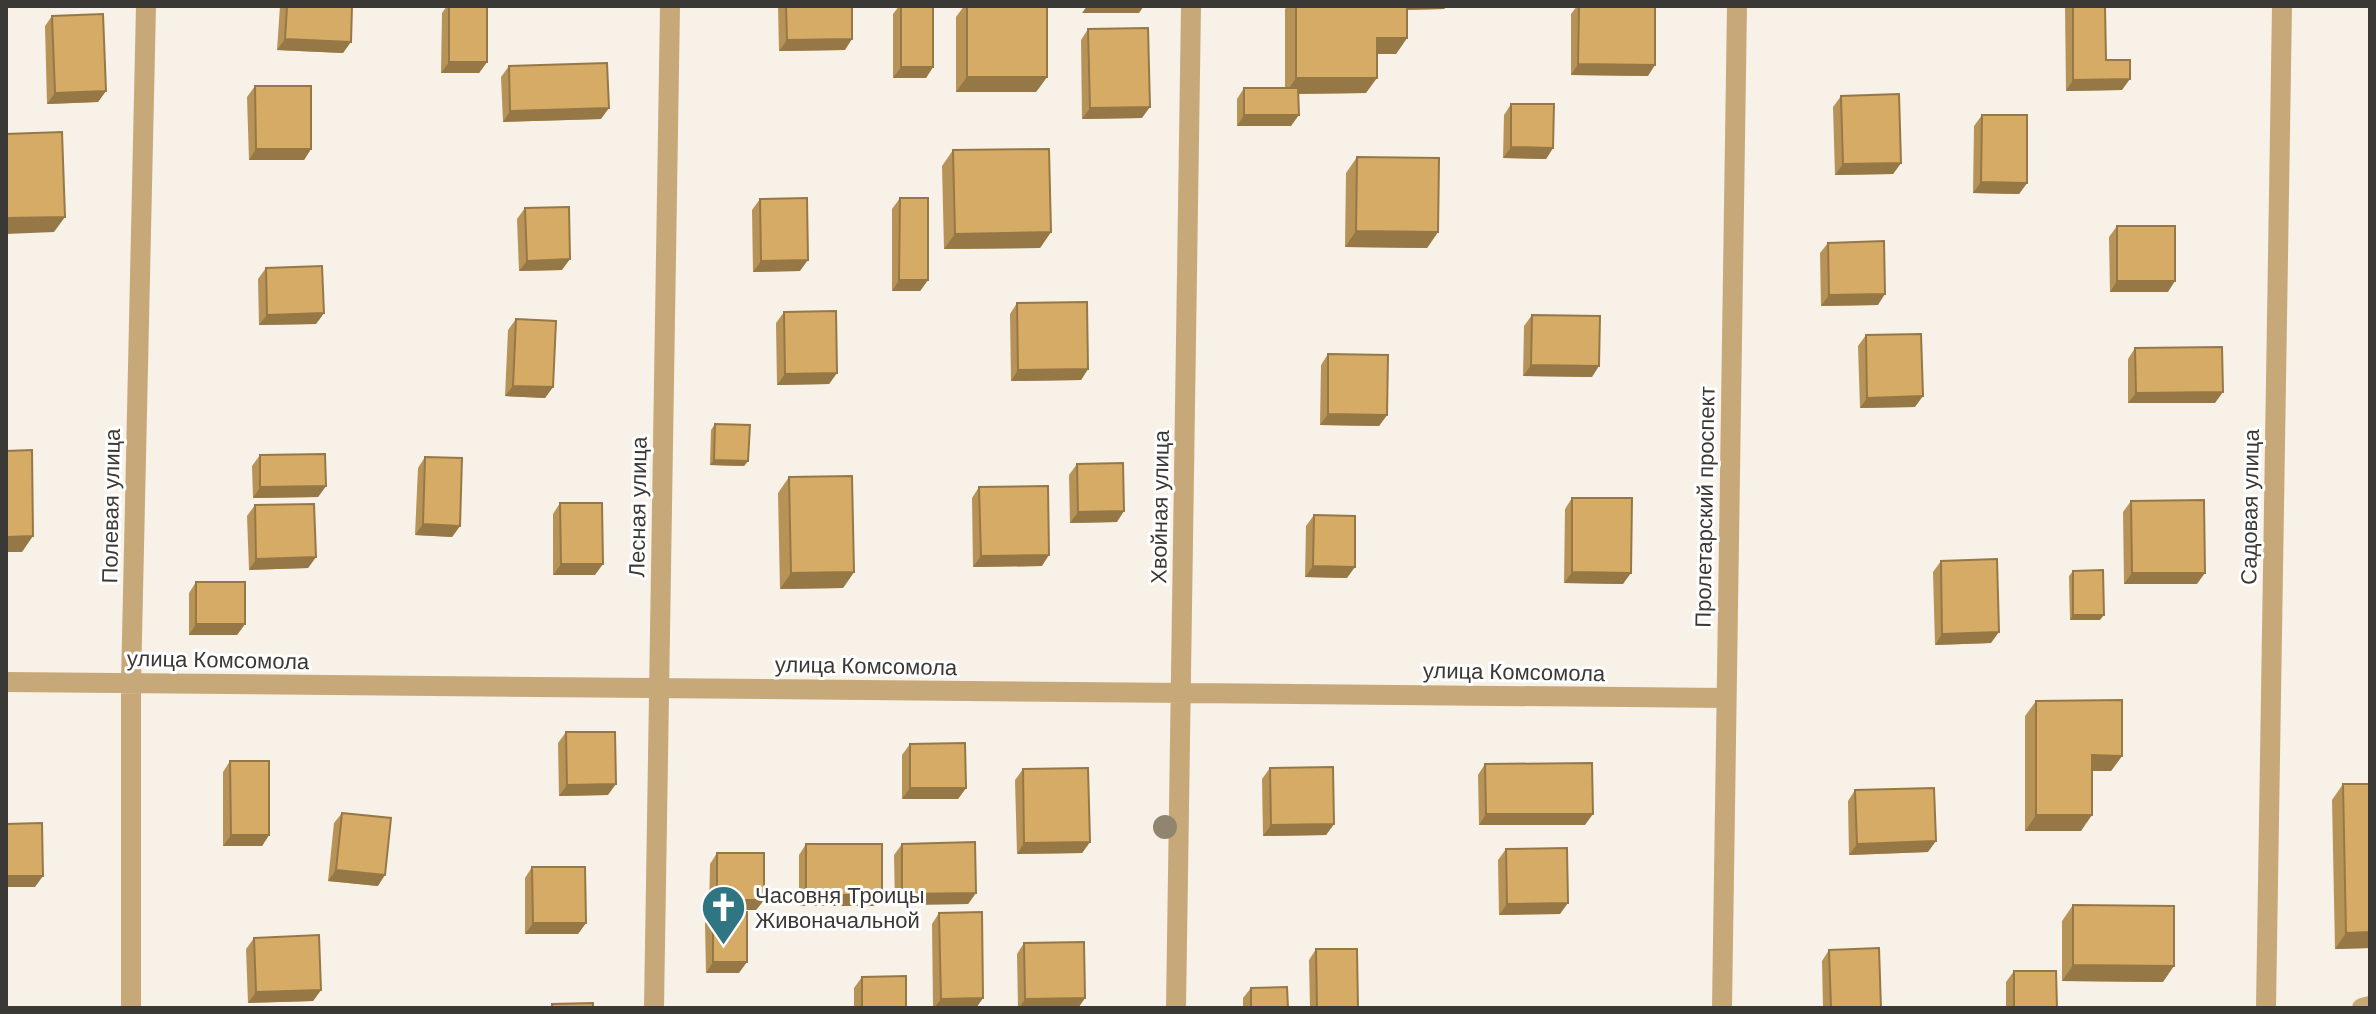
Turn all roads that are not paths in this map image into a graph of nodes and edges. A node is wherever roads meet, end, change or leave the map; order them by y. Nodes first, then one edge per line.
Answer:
1 (146, 6) edge
2 (670, 6) edge
3 (1191, 6) edge
4 (1737, 6) edge
5 (2282, 6) edge
6 (6, 682) edge
7 (131, 683) junction
8 (659, 688) junction
9 (1181, 693) junction
10 (1726, 698) junction
11 (2370, 1006) edge
12 (131, 1008) edge
13 (654, 1008) edge
14 (1176, 1008) edge
15 (1722, 1008) edge
16 (2266, 1008) edge
17 (2362, 1008) edge

1 - 7 street, Полевая улица
2 - 8 street, Лесная улица
3 - 9 street, Хвойная улица
4 - 10 street, Пролетарский проспект
5 - 16 street, Садовая улица
6 - 7 street, улица Комсомола
7 - 8 street, улица Комсомола
7 - 12 street, Полевая улица
8 - 9 street, улица Комсомола
8 - 13 street, Лесная улица
9 - 10 street, улица Комсомола
9 - 14 street, Хвойная улица
10 - 15 street, Пролетарский проспект
11 - 17 street

